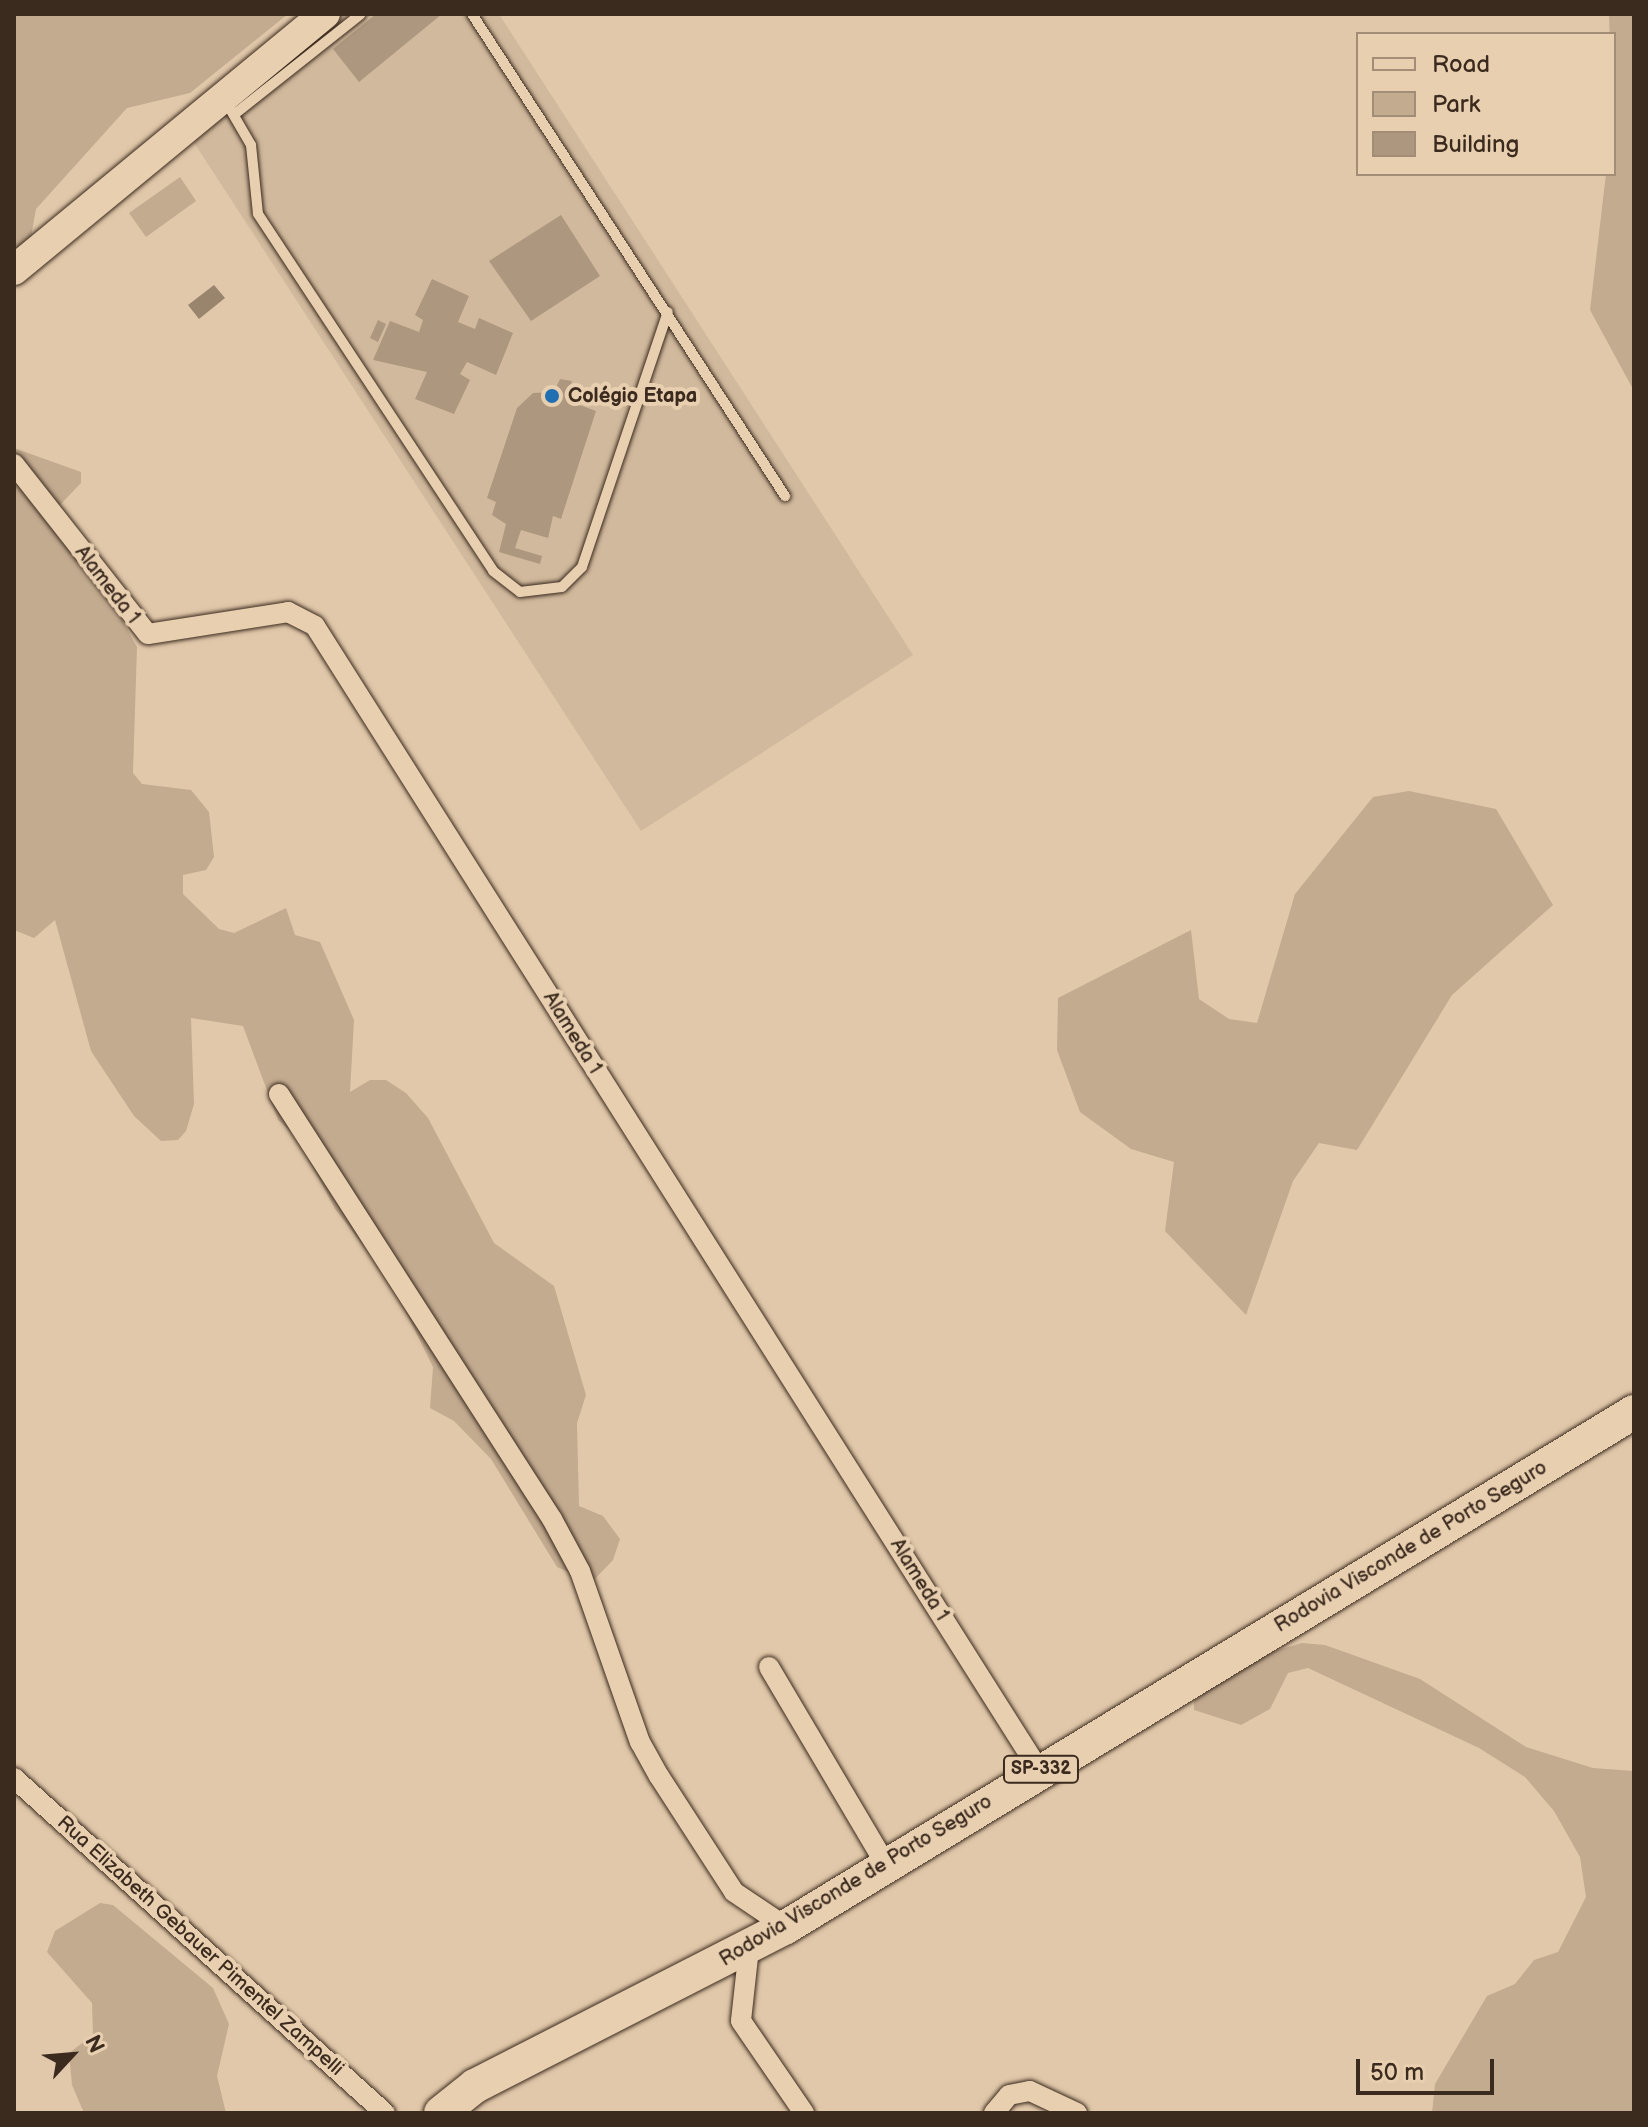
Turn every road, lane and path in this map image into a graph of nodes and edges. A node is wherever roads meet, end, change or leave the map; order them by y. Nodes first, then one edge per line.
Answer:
1 (325, 14) edge
2 (361, 14) edge
3 (472, 14) edge
4 (229, 105) junction
5 (14, 270) edge
6 (668, 312) junction
7 (14, 464) edge
8 (785, 496) dead end
9 (279, 1094) dead end
10 (1634, 1412) edge
11 (769, 1667) dead end
12 (1039, 1770) junction
13 (14, 1778) edge
14 (886, 1865) junction
15 (786, 1927) junction
16 (749, 1948) junction
17 (385, 2113) edge
18 (441, 2113) edge
19 (804, 2113) edge
20 (994, 2113) edge
21 (1077, 2113) edge

1 - 4 main road
2 - 4 lane
3 - 6 lane
4 - 5 main road
4 - 6 lane
6 - 8 lane
7 - 12 street, Alameda 1
9 - 15 street
10 - 12 main road, Rodovia Visconde de Porto Seguro / SP-332
11 - 14 street
12 - 14 main road, Rodovia Visconde de Porto Seguro / SP-332
13 - 17 street, Rua Elizabeth Gebauer Pimentel Zampelli
14 - 15 main road, Rodovia Visconde de Porto Seguro / SP-332
15 - 16 main road, Rodovia Visconde de Porto Seguro / SP-332
16 - 18 main road, Rodovia Visconde de Porto Seguro / SP-332
16 - 19 street
20 - 21 street

